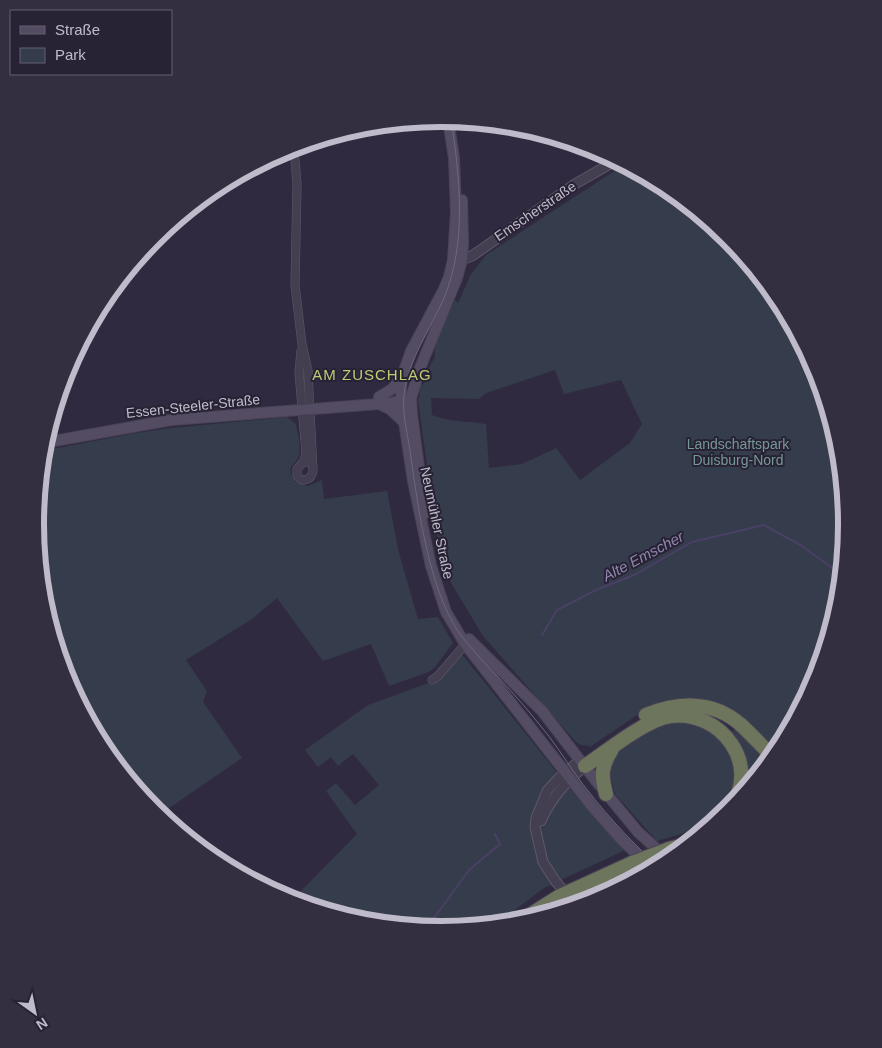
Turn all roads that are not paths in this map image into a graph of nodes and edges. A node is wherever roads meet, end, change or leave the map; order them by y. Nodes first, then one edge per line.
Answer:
1 (449, 127) edge
2 (456, 128) edge
3 (294, 155) edge
4 (609, 164) edge
5 (458, 260) junction
6 (402, 377) junction
7 (405, 398) junction
8 (378, 400) junction
9 (306, 409) junction
10 (404, 422) junction
11 (52, 441) edge
12 (304, 461) junction
13 (313, 466) junction
14 (467, 642) junction
15 (432, 680) dead end
16 (614, 746) junction
17 (767, 751) edge
18 (583, 763) junction
19 (568, 775) junction
20 (740, 786) edge
21 (606, 794) junction
22 (665, 852) edge
23 (656, 858) edge
24 (647, 863) edge
25 (572, 899) edge
26 (539, 909) edge

1 - 5 main road, Neumühler Straße
2 - 5 main road, Neumühler Straße
3 - 9 street
4 - 5 street, Emscherstraße
5 - 6 main road, Neumühler Straße
5 - 7 main road, Neumühler Straße
6 - 7 main road, Neumühler Straße
6 - 8 main road
7 - 8 main road, Essen-Steeler-Straße
7 - 10 main road, Neumühler Straße
7 - 14 main road, Neumühler Straße
8 - 9 main road, Essen-Steeler-Straße
8 - 10 main road
9 - 11 main road, Essen-Steeler-Straße
9 - 12 street
9 - 13 street
10 - 14 main road, Neumühler Straße
12 - 13 street
12 - 13 street
14 - 15 street
14 - 18 main road, Neumühler Straße
14 - 19 main road, Neumühler Straße
16 - 18 highway
16 - 20 highway
16 - 21 highway
17 - 18 highway
18 - 19 street
18 - 21 main road, Neumühler Straße
19 - 24 main road, Neumühler Straße
19 - 25 street
21 - 22 main road, Neumühler Straße
23 - 26 highway, bridge

